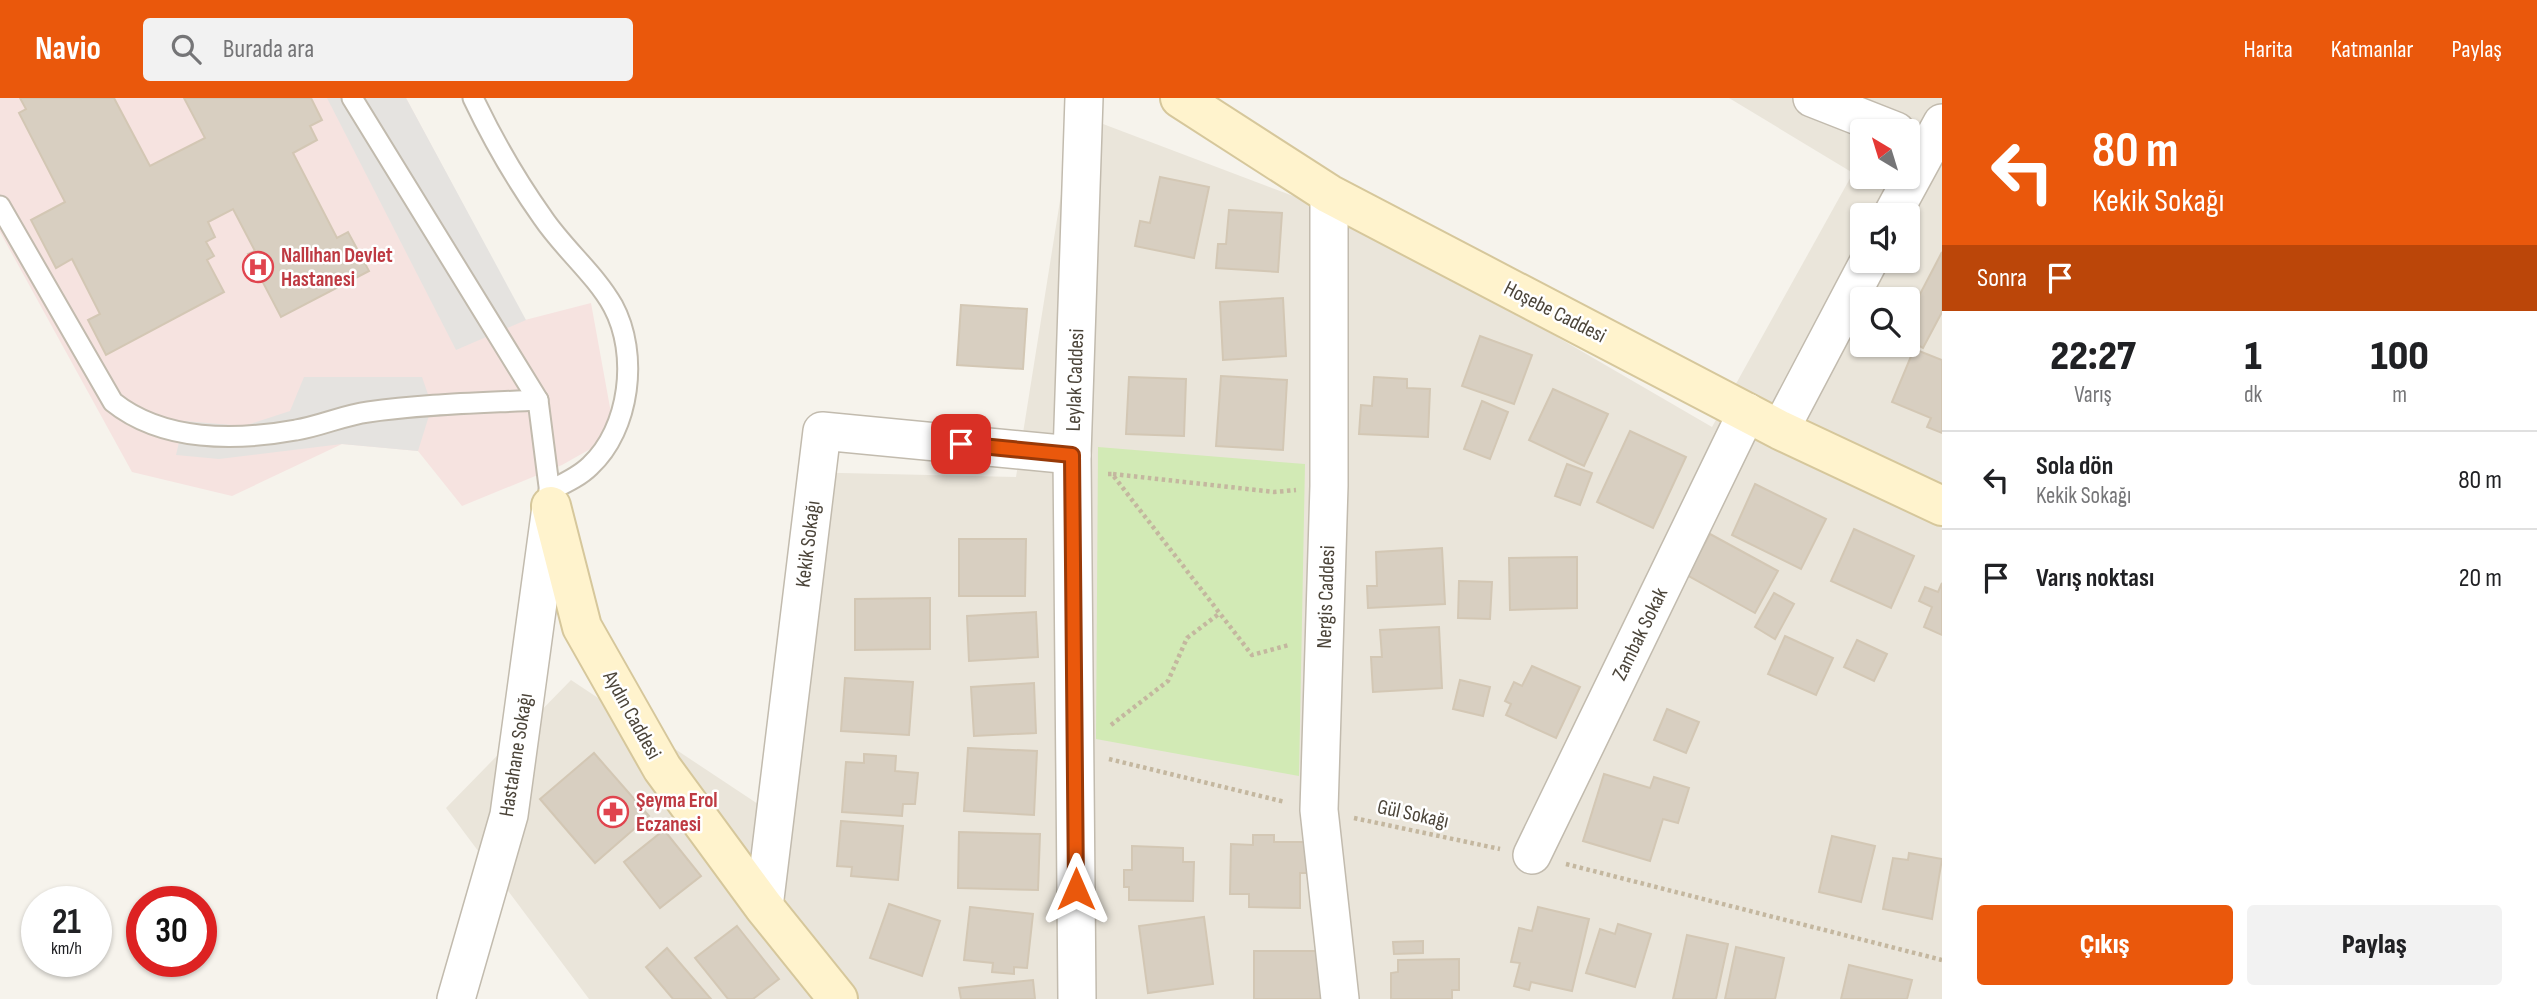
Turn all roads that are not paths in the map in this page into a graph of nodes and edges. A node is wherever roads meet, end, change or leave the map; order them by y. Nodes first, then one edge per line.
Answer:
1 (352, 98) edge
2 (473, 98) edge
3 (1084, 98) edge
4 (1180, 98) edge
5 (1812, 98) edge
6 (1923, 137) edge
7 (1329, 194) junction
8 (1897, 203) edge
9 (0, 206) edge
10 (1863, 273) edge
11 (538, 400) junction
12 (1747, 412) junction
13 (1780, 430) junction
14 (1072, 465) junction
15 (550, 499) junction
16 (1942, 506) edge
17 (1532, 855) road end
18 (764, 907) junction
19 (456, 999) edge
20 (838, 999) edge
21 (1077, 999) edge
22 (1340, 999) edge

1 - 11 lane
2 - 15 lane
3 - 14 street, Leylak Caddesi
4 - 7 street, Hoşebe Caddesi
5 - 6 street
6 - 8 street
7 - 12 street, Hoşebe Caddesi
7 - 22 street, Nergis Caddesi
9 - 11 lane
10 - 13 street
11 - 15 lane
12 - 13 street, Hoşebe Caddesi
12 - 17 street, Zambak Sokak
13 - 16 street, Hoşebe Caddesi
14 - 18 street, Kekik Sokağı
14 - 21 street, Leylak Caddesi
15 - 18 street, Aydın Caddesi
15 - 19 street, Hastahane Sokağı
18 - 20 street, Aydın Caddesi

